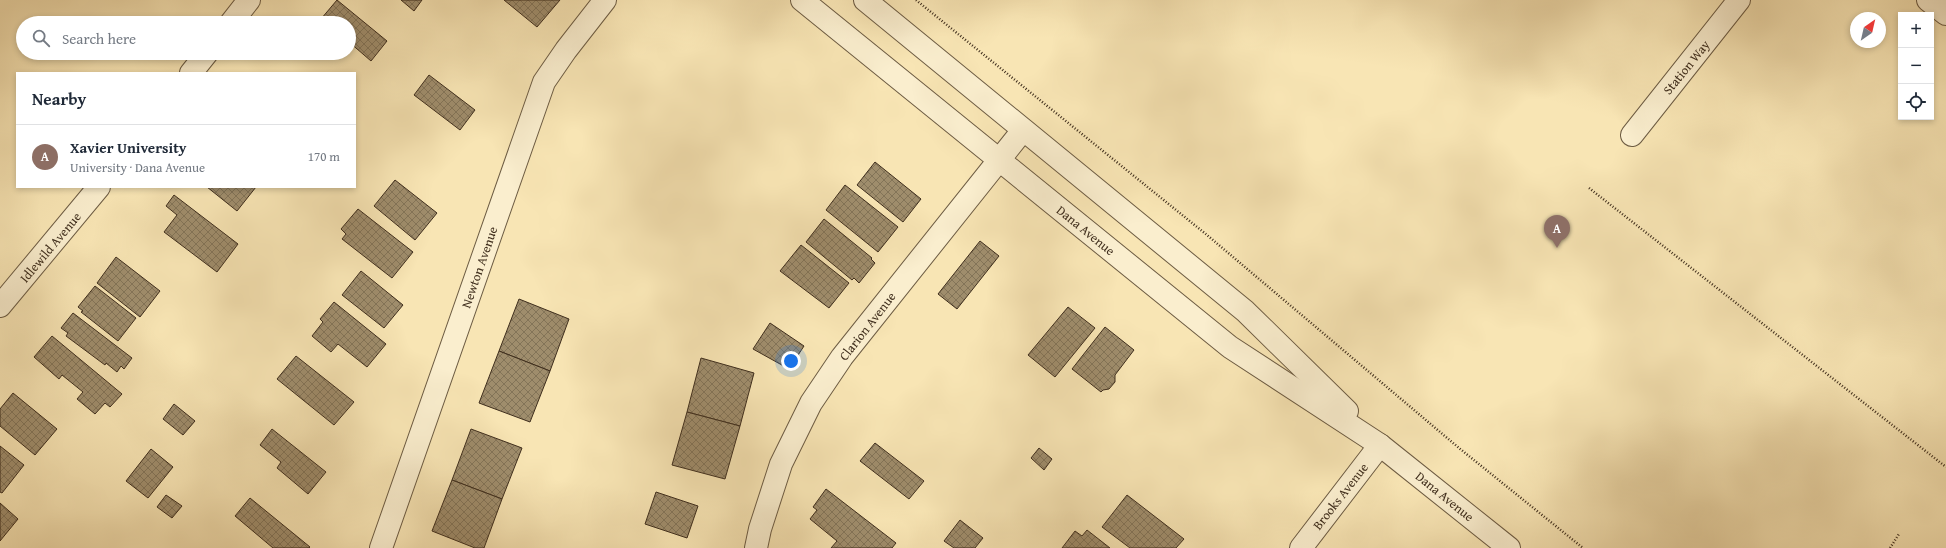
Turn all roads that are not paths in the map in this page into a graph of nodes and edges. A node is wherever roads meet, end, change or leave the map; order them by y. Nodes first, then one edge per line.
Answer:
1 (249, 0) edge
2 (605, 0) edge
3 (802, 0) edge
4 (865, 0) edge
5 (1739, 0) edge
6 (1928, 0) edge
7 (1946, 14) edge
8 (236, 16) edge
9 (201, 60) edge
10 (192, 72) edge
11 (1023, 130) junction
12 (1632, 135) dead end
13 (999, 160) junction
14 (98, 188) edge
15 (0, 306) edge
16 (1380, 445) junction
17 (381, 548) edge
18 (756, 548) edge
19 (1301, 548) edge
20 (1509, 548) edge

1 - 8 street
2 - 17 street, Newton Avenue
3 - 13 street, Dana Avenue
4 - 11 street, Dana Avenue
5 - 12 street, Station Way
6 - 7 street
9 - 10 street
11 - 13 street, Clarion Avenue
11 - 16 street, Dana Avenue
13 - 16 street, Dana Avenue
13 - 18 street, Clarion Avenue
14 - 15 street, Idlewild Avenue
16 - 19 street, Brooks Avenue
16 - 20 street, Dana Avenue

